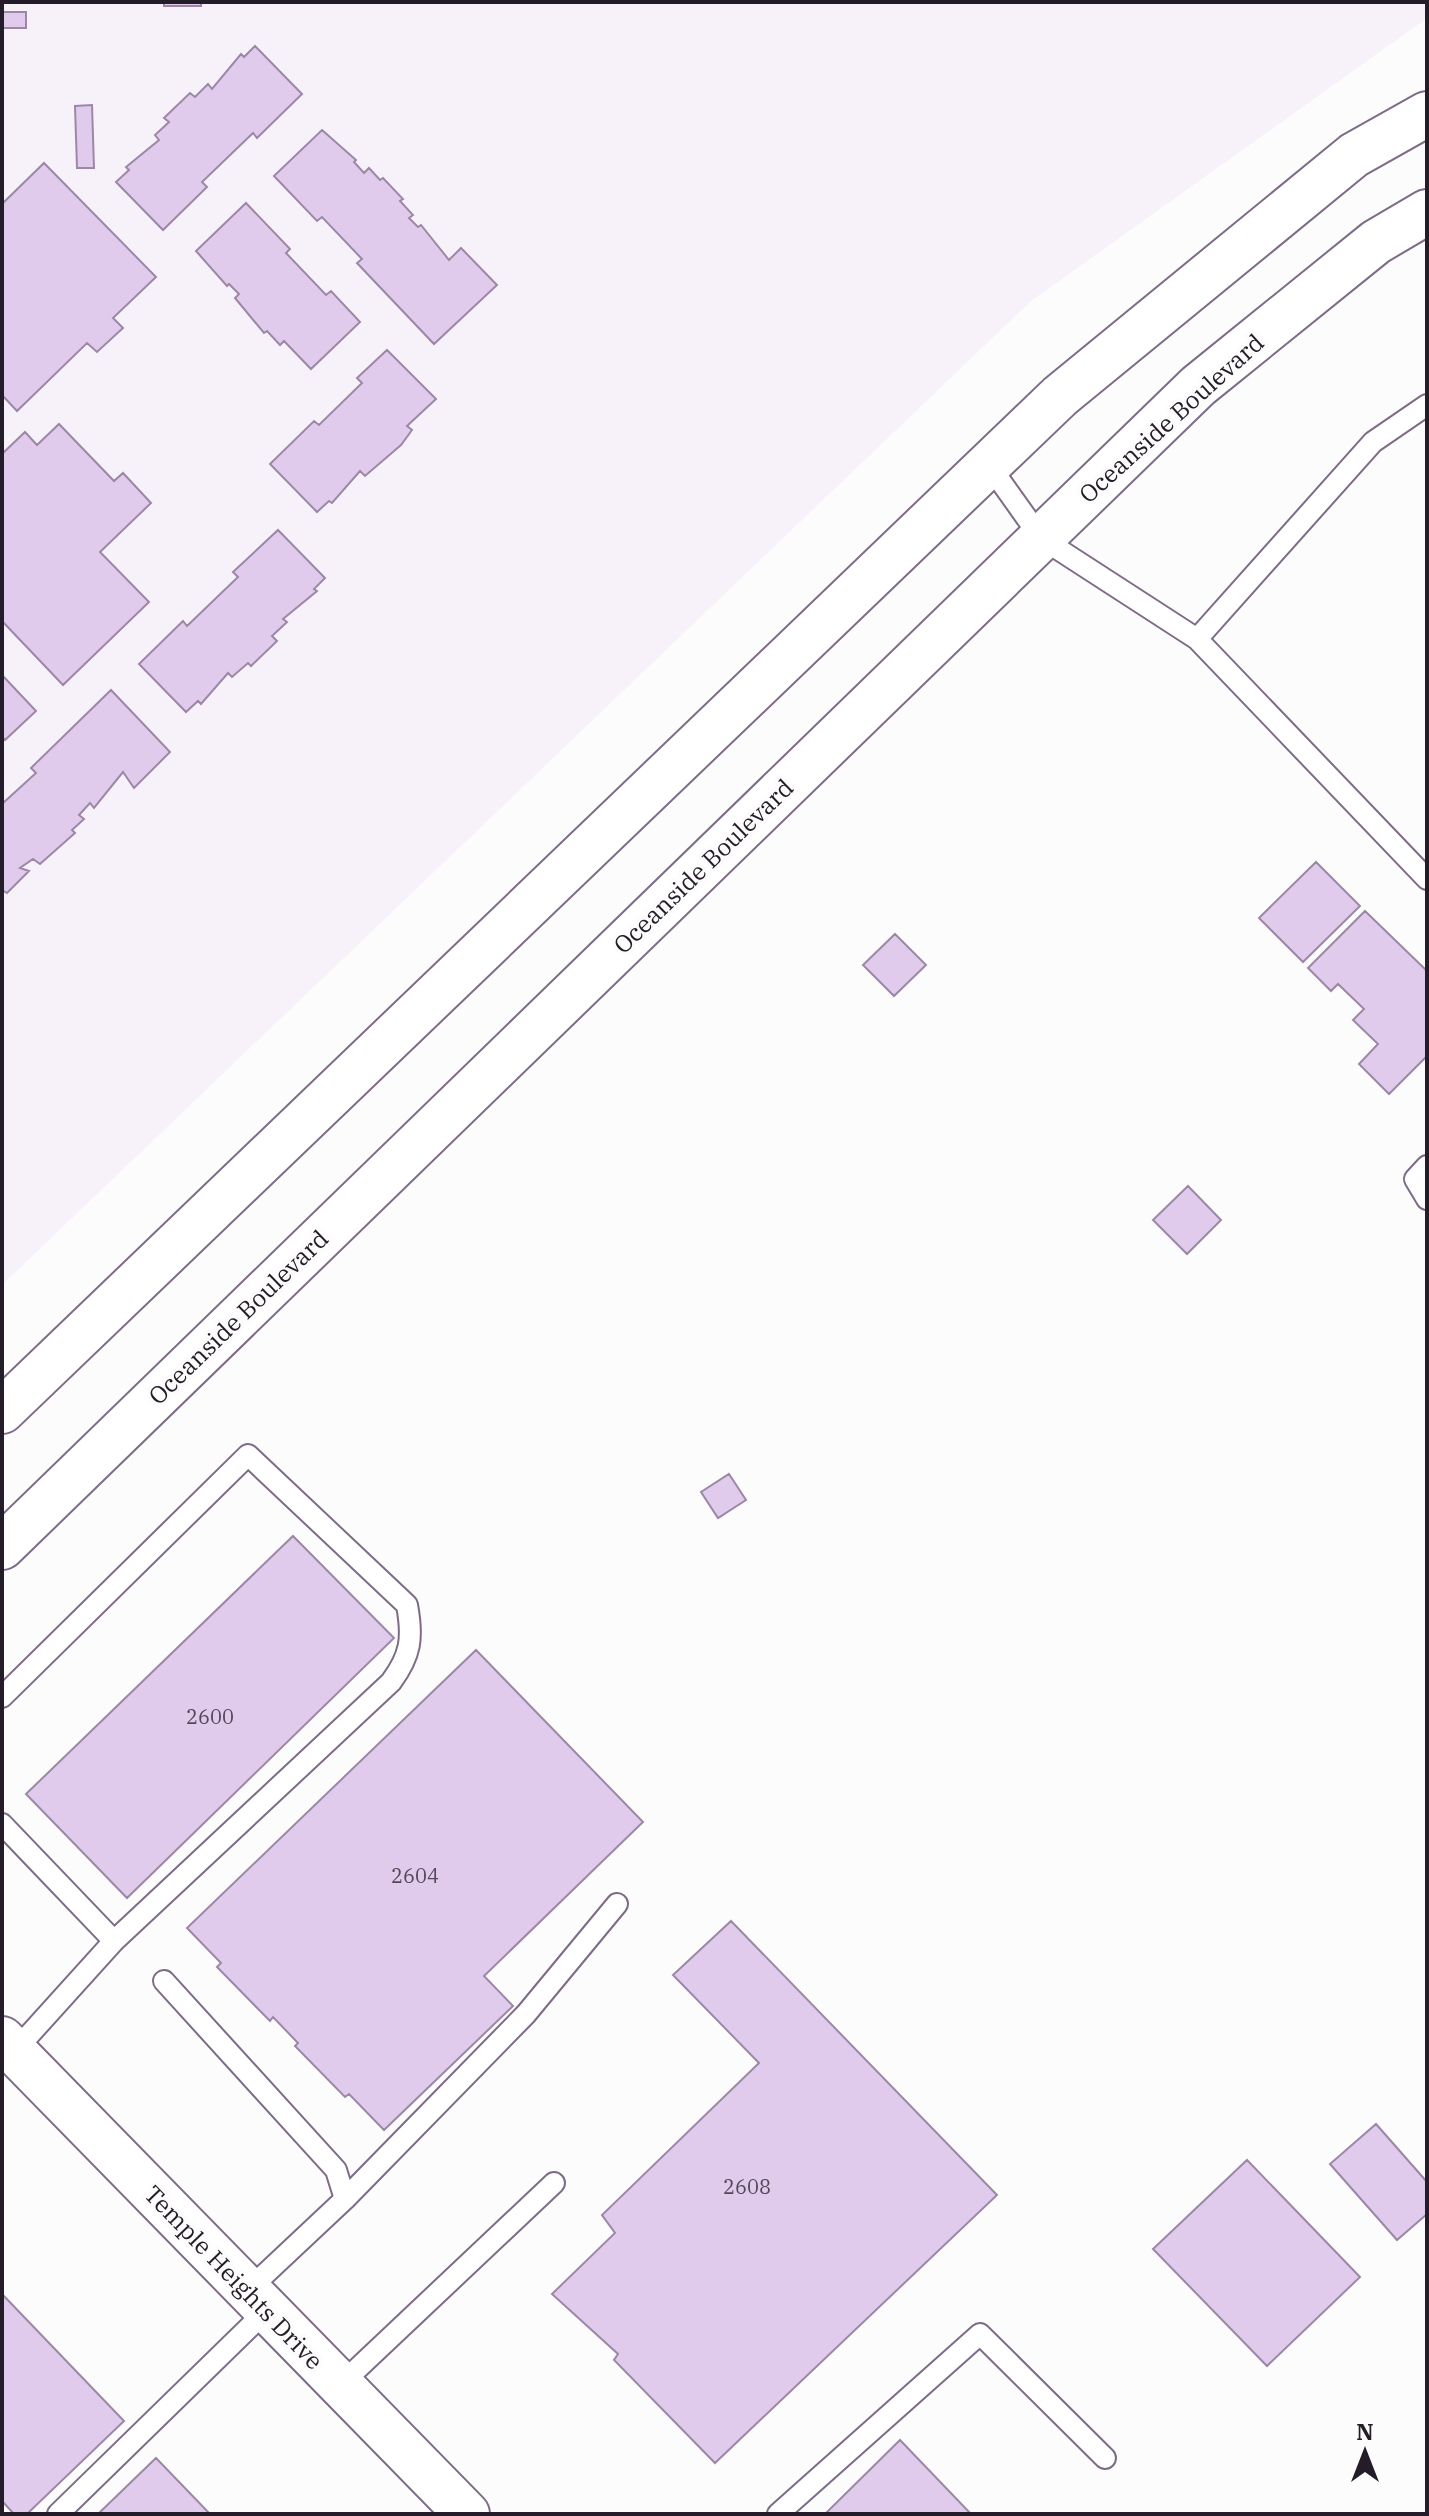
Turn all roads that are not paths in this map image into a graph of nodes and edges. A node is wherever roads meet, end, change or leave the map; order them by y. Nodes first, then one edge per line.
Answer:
1 (1427, 114) edge
2 (1427, 212) edge
3 (1427, 405) edge
4 (989, 465) junction
5 (1041, 538) junction
6 (1197, 639) junction
7 (1427, 879) edge
8 (1427, 1166) edge
9 (1427, 1199) edge
10 (2, 1411) edge
11 (2, 1547) edge
12 (2, 1697) edge
13 (2, 1824) edge
14 (617, 1904) dead end
15 (114, 1941) junction
16 (164, 1981) dead end
17 (6, 2051) edge
18 (554, 2183) dead end
19 (345, 2199) junction
20 (257, 2300) junction
21 (340, 2385) junction
22 (1105, 2458) dead end
23 (58, 2514) edge
24 (467, 2514) edge
25 (778, 2514) edge

1 - 4 main road
2 - 5 main road, Oceanside Boulevard
3 - 6 lane
4 - 5 lane
4 - 10 main road
5 - 6 lane
5 - 11 main road, Oceanside Boulevard
6 - 7 lane
8 - 9 lane
12 - 15 lane
13 - 15 lane
14 - 19 lane
15 - 17 lane
16 - 19 lane
17 - 20 main road, Temple Heights Drive
18 - 21 lane
19 - 20 lane
20 - 21 main road, Temple Heights Drive
20 - 23 lane
21 - 24 main road, Temple Heights Drive
22 - 25 lane

